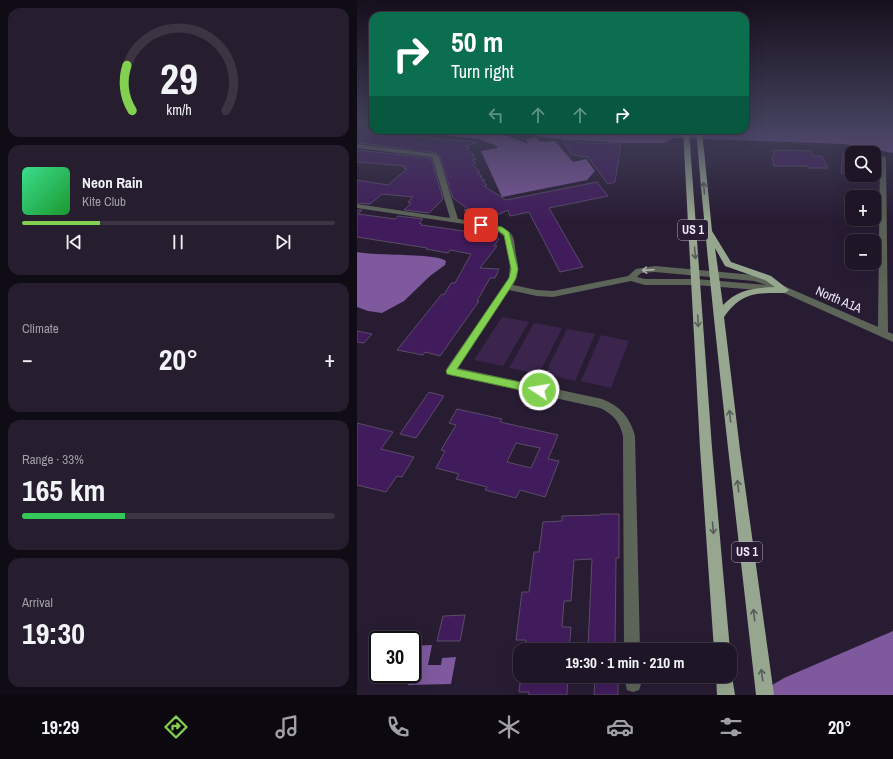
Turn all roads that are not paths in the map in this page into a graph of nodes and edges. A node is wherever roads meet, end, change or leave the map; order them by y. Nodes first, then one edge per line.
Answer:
1 (435, 156) edge
2 (688, 156) edge
3 (702, 156) edge
4 (883, 158) dead end
5 (357, 206) edge
6 (455, 221) junction
7 (708, 227) junction
8 (696, 277) junction
9 (631, 278) junction
10 (715, 279) junction
11 (507, 287) junction
12 (785, 290) junction
13 (719, 317) junction
14 (883, 332) junction
15 (893, 335) edge
16 (893, 338) edge
17 (632, 643) edge
18 (721, 643) edge
19 (725, 683) edge
20 (726, 695) edge
21 (765, 695) edge

1 - 6 street
2 -> 8 main road, US 1
7 -> 3 main road, US 1
4 - 14 street
5 - 6 street
6 - 11 street
7 - 10 main road, US 1
7 - 12 main road
8 - 9 street
8 -> 9 street
8 - 10 street, North A1A
8 -> 18 main road, US 1
9 - 11 street
10 - 12 street, North A1A
10 - 13 main road, US 1
11 - 17 street
12 - 13 main road
12 - 14 street, North A1A
21 -> 13 main road, US 1
14 - 15 street, North A1A
14 - 16 street, North A1A
19 - 20 main road

